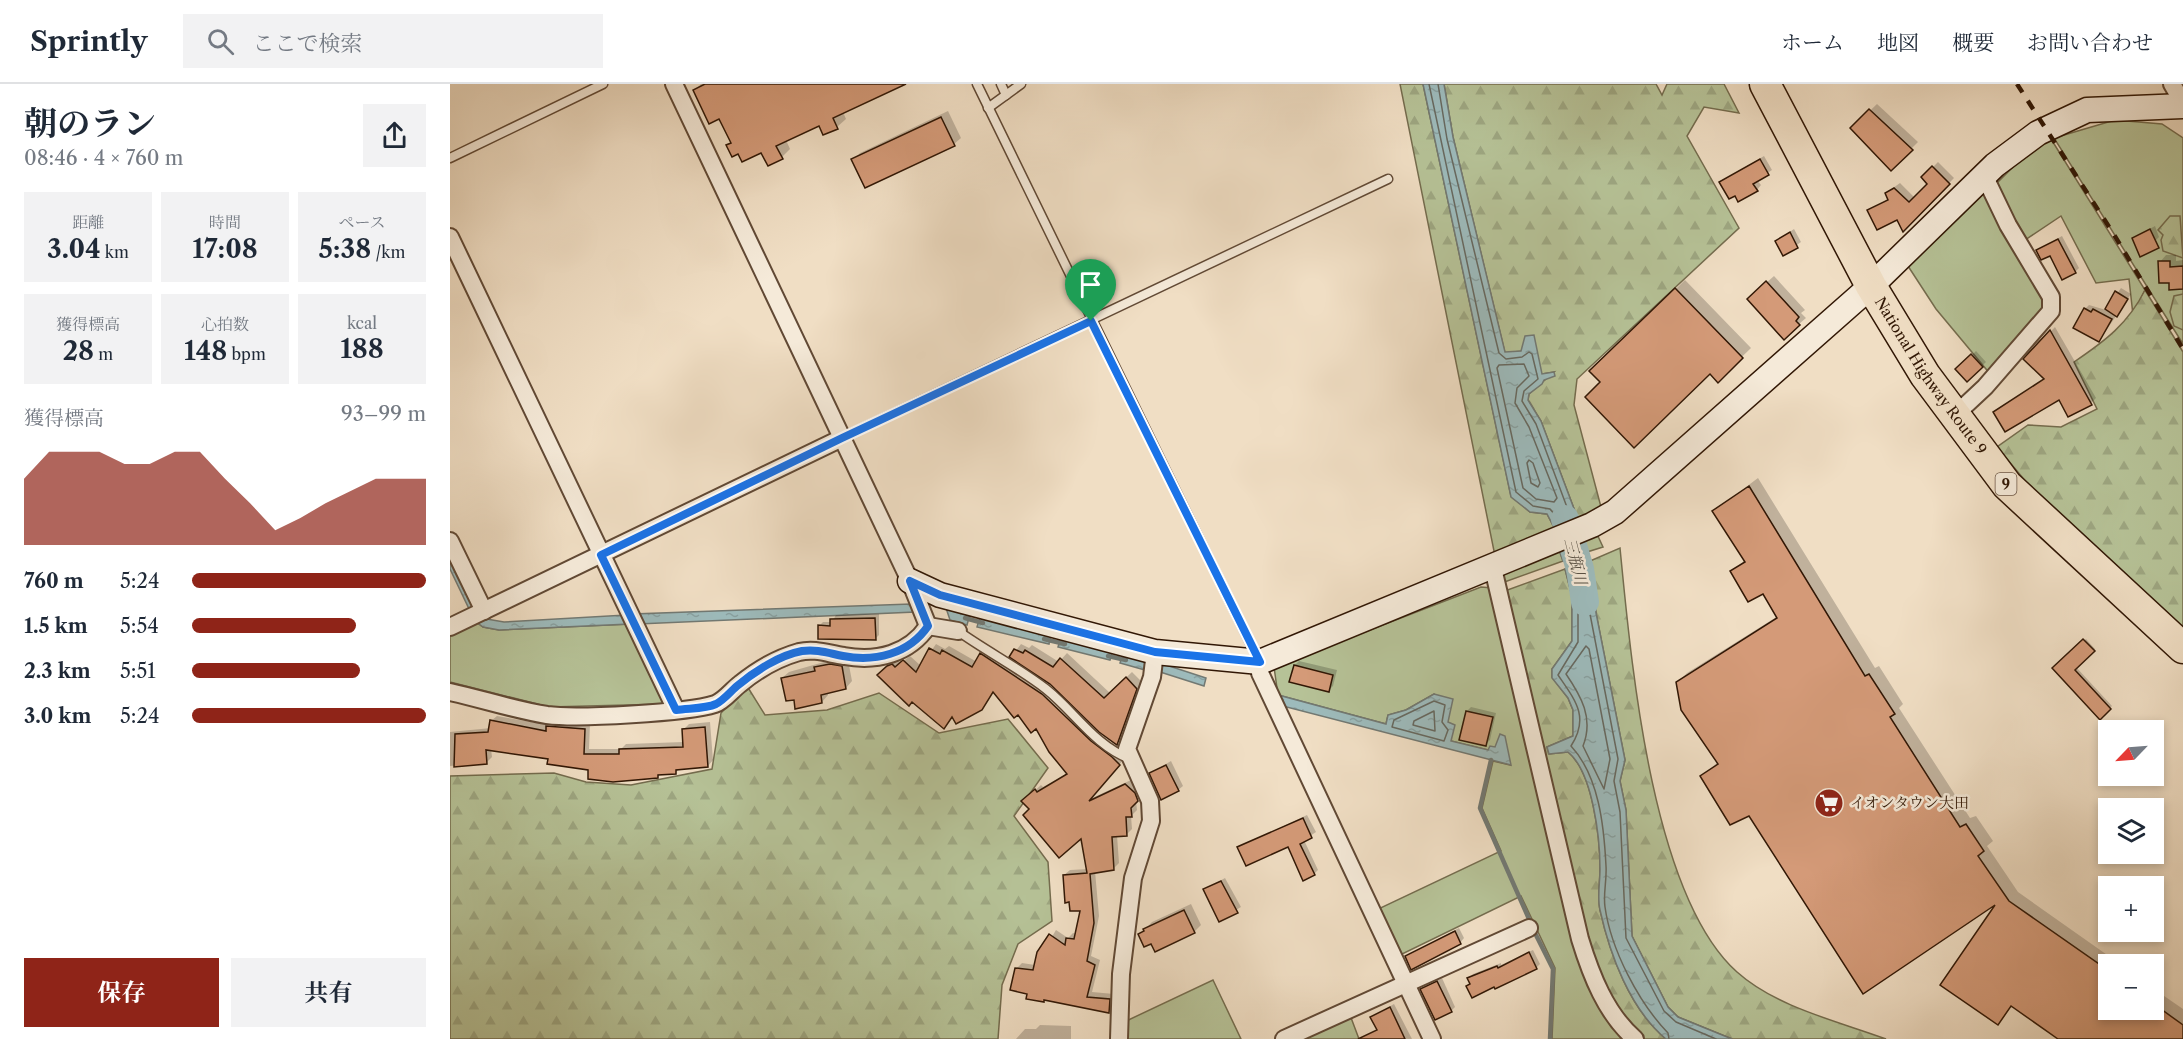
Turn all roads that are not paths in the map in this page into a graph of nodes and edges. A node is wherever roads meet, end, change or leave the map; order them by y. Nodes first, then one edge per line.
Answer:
1 (603, 84) edge
2 (674, 84) edge
3 (977, 84) edge
4 (1001, 84) edge
5 (1021, 84) edge
6 (1765, 84) edge
7 (2172, 84) edge
8 (1006, 95) junction
9 (2183, 104) edge
10 (988, 108) junction
11 (450, 158) edge
12 (1984, 175) junction
13 (1389, 179) dead end
14 (450, 237) edge
15 (1871, 286) junction
16 (1091, 321) junction
17 (1955, 415) junction
18 (842, 438) junction
19 (450, 541) edge
20 (601, 555) junction
21 (1492, 564) junction
22 (910, 581) junction
23 (484, 611) junction
24 (928, 626) junction
25 (450, 627) edge
26 (958, 631) joint
27 (2183, 648) edge
28 (1154, 662) junction
29 (1260, 662) junction
30 (450, 692) edge
31 (676, 710) junction
32 (1130, 759) junction
33 (1528, 927) dead end
34 (1404, 983) junction
35 (1119, 1039) edge
36 (1284, 1039) edge
37 (1431, 1039) edge
38 (1635, 1039) edge

1 - 11 lane
2 - 18 street
3 - 10 lane
4 - 8 lane
5 - 8 lane
6 - 15 highway, National Highway Route 9 / 9
7 - 9 street
8 - 10 lane
9 - 12 street
10 - 16 lane
12 - 15 street
12 - 17 street
13 - 16 lane
14 - 20 street
15 - 17 highway, National Highway Route 9 / 9
15 - 21 street
16 - 18 lane
16 - 29 lane
17 - 27 highway, National Highway Route 9 / 9
18 - 20 street
18 - 22 street
19 - 23 street
20 - 23 street
20 - 31 street
21 - 29 street
21 - 38 street
22 - 24 street
22 - 28 street
23 - 25 street
24 - 26 street
24 - 31 street
26 - 32 lane
28 - 29 street
28 - 32 street
29 - 34 street
30 - 31 street
32 - 35 street
33 - 34 street
34 - 36 street
34 - 37 street

